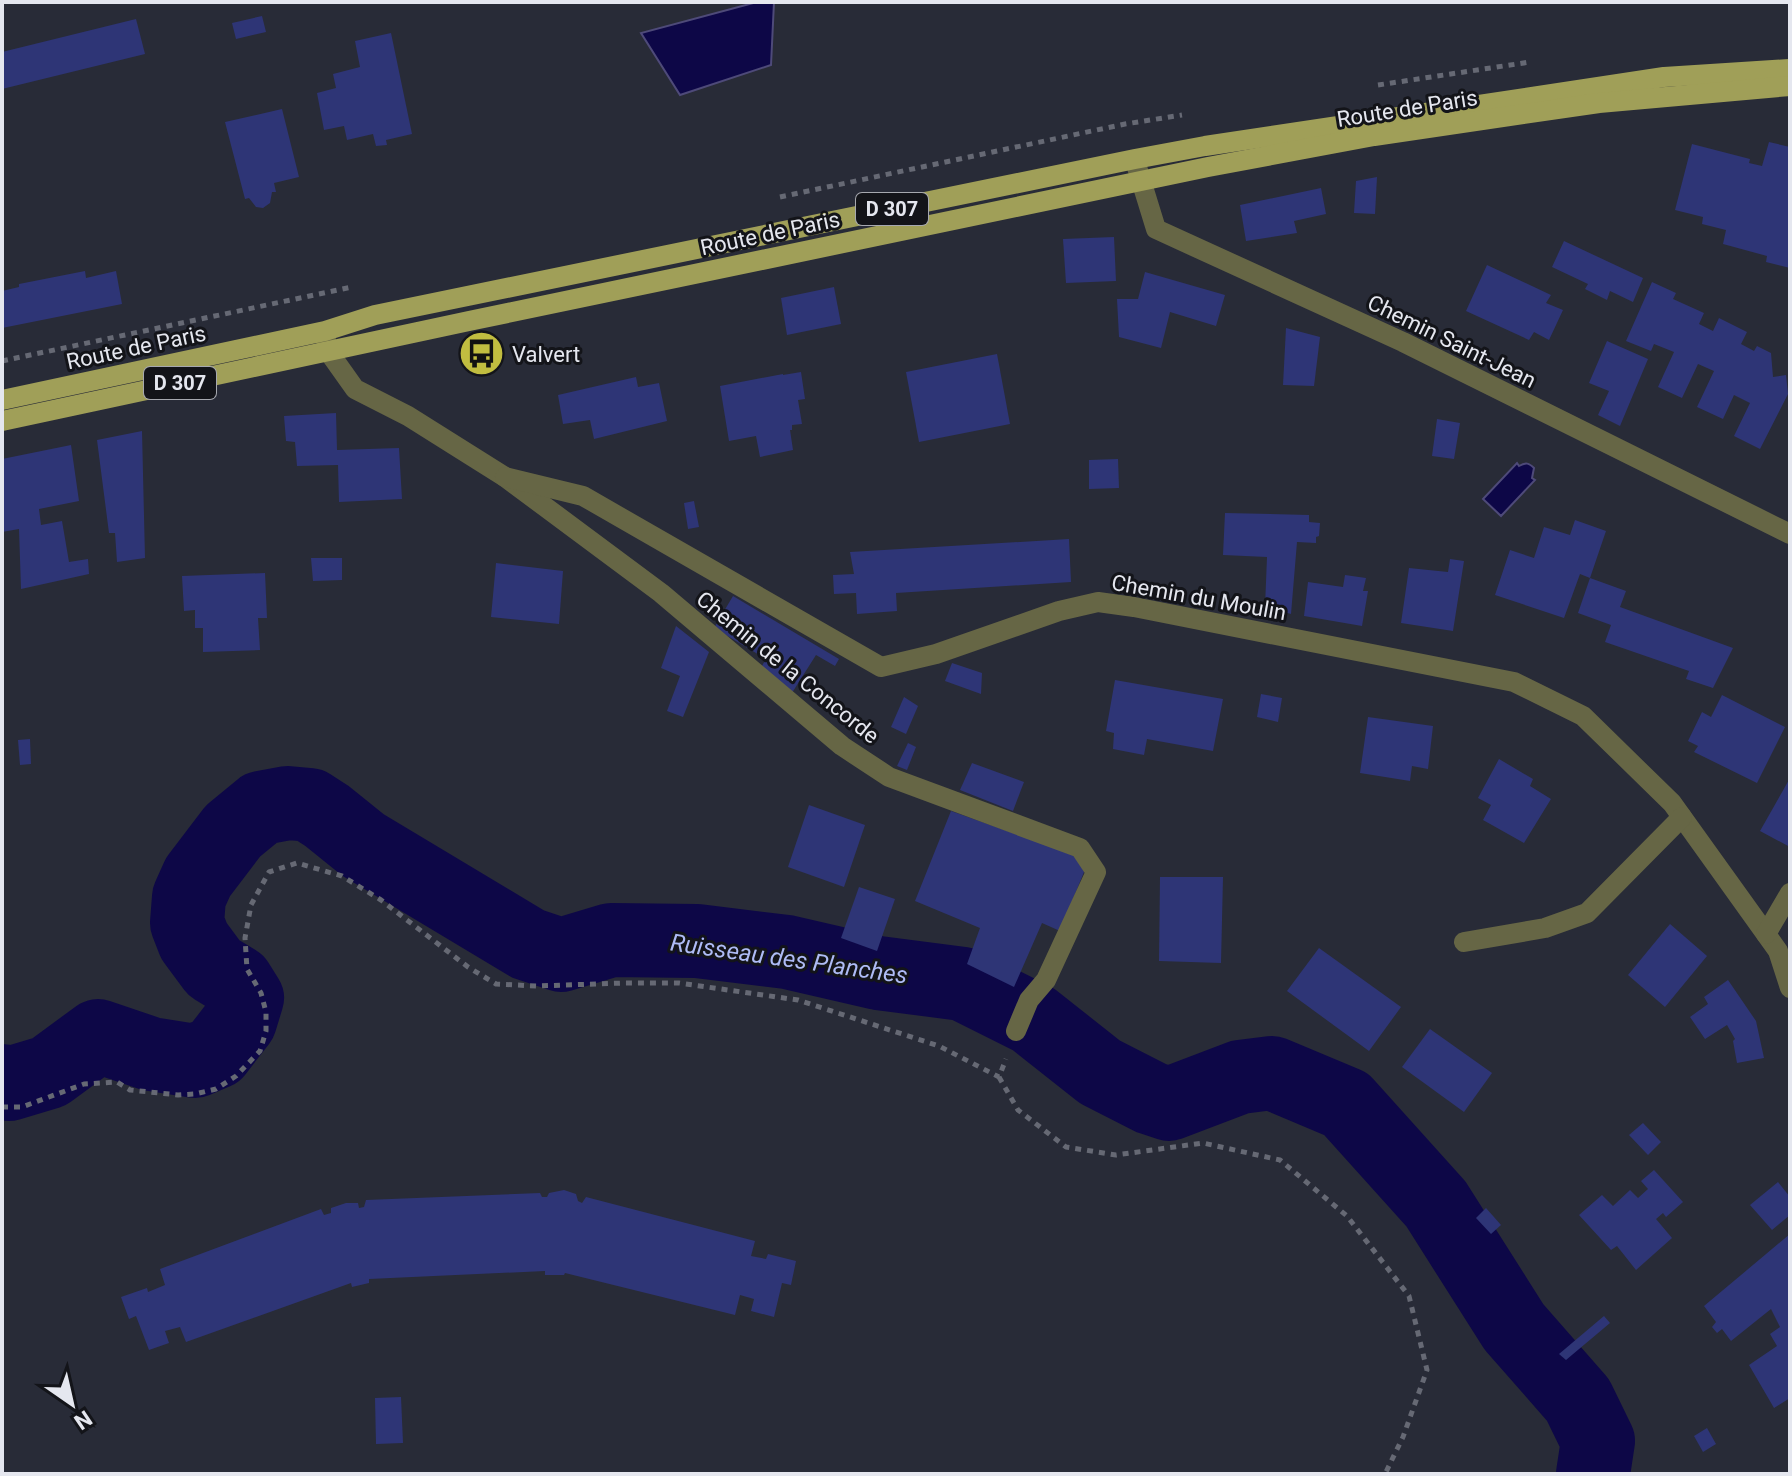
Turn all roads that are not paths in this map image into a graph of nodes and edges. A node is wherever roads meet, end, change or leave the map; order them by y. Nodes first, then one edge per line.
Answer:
1 (1790, 69) edge
2 (1790, 86) edge
3 (1135, 159) junction
4 (1140, 180) junction
5 (326, 341) junction
6 (2, 400) edge
7 (2, 421) edge
8 (505, 477) junction
9 (1790, 534) edge
10 (1682, 817) junction
11 (1790, 893) edge
12 (1766, 934) junction
13 (1464, 942) dead end
14 (1790, 988) edge
15 (1016, 1031) road end

1 - 3 main road, Route de Paris / D 307
2 - 4 main road, Route de Paris / D 307
3 - 4 street, Chemin Saint-Jean
3 - 5 main road, Route de Paris / D 307
4 - 5 main road, Route de Paris / D 307
4 - 9 street, Chemin Saint-Jean
5 - 6 main road, Route de Paris / D 307
5 - 7 main road, Route de Paris / D 307
5 - 8 street, Chemin de la Concorde
8 - 10 street, Chemin du Moulin
8 - 15 street, Chemin de la Concorde
10 - 12 street, Chemin du Moulin
10 - 13 street
11 - 12 street
12 - 14 street, Chemin du Moulin

